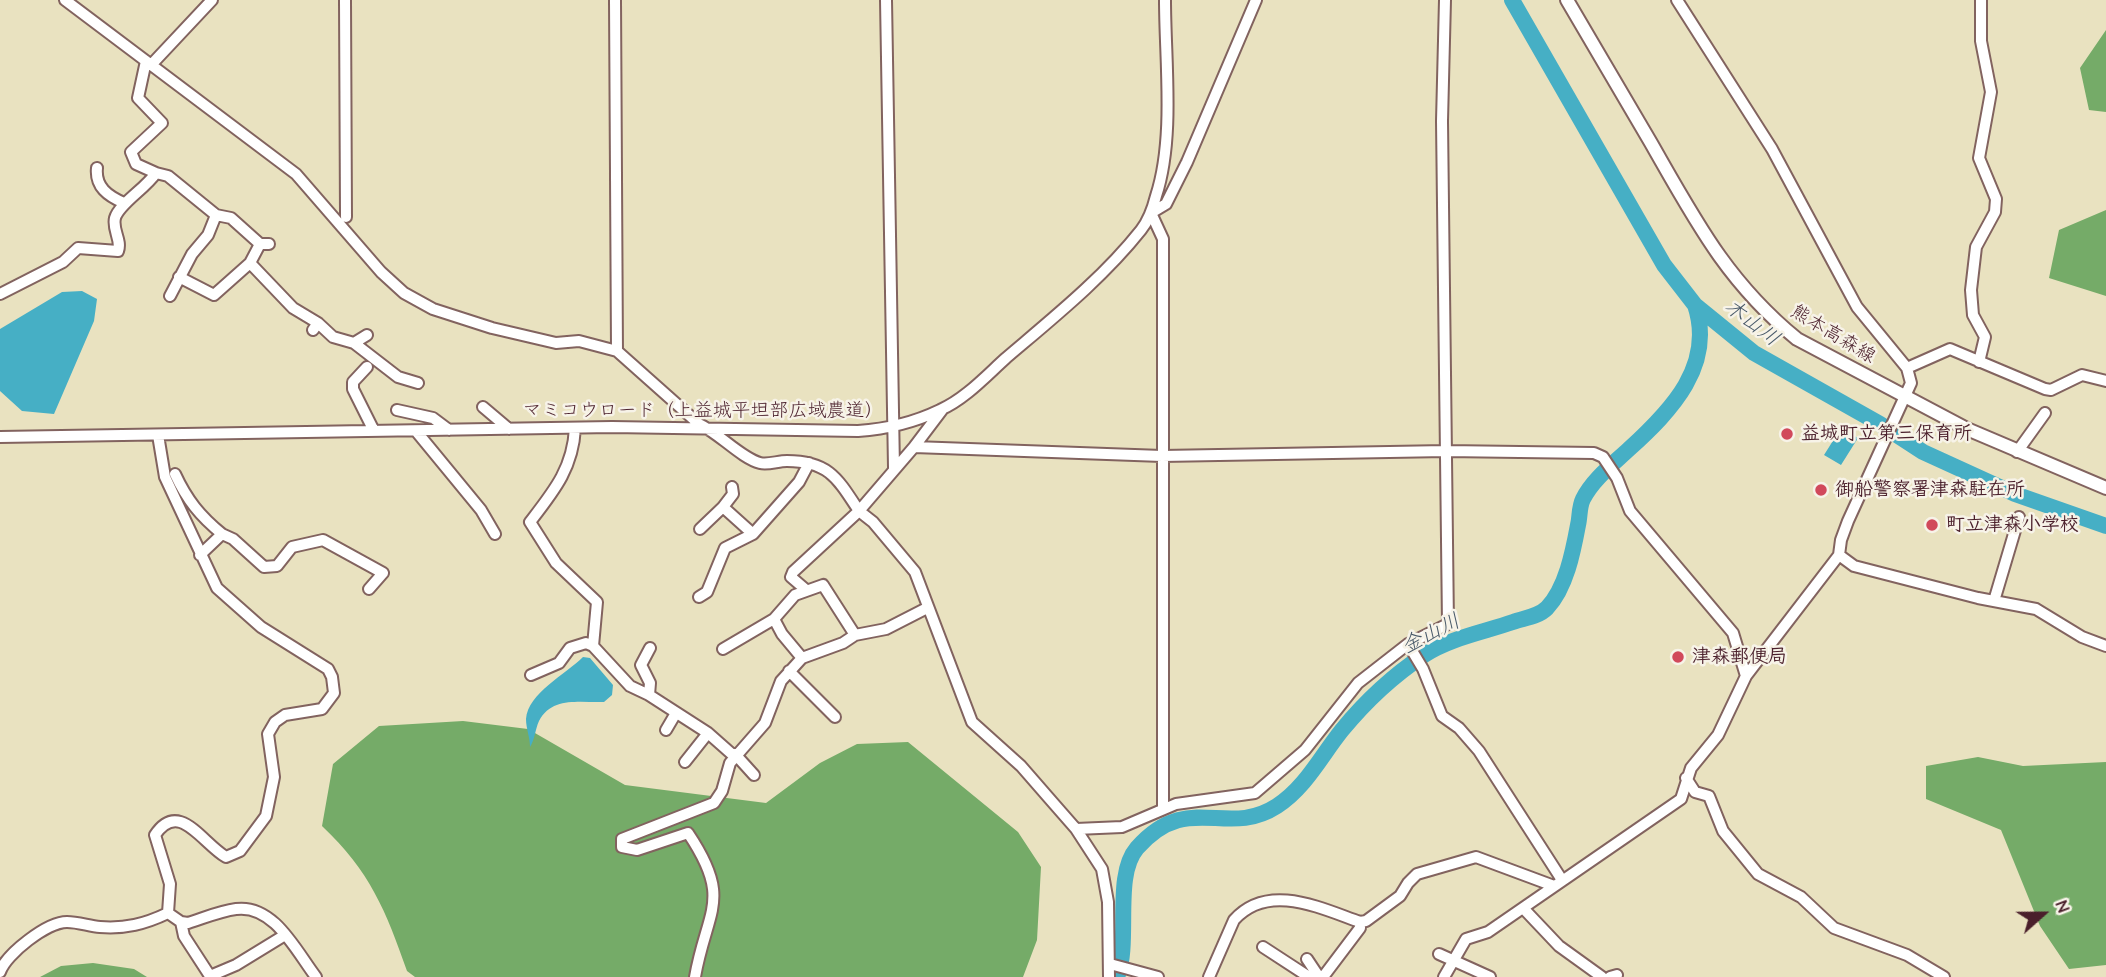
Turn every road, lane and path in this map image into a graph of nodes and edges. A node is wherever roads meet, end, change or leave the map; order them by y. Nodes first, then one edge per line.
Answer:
1 (65, 0) edge
2 (212, 0) edge
3 (345, 0) edge
4 (615, 0) edge
5 (886, 0) edge
6 (1165, 0) edge
7 (1256, 0) edge
8 (1445, 0) edge
9 (1567, 0) edge
10 (1677, 0) edge
11 (1981, 0) edge
12 (149, 63) junction
13 (97, 168) dead end
14 (156, 173) junction
15 (124, 203) junction
16 (1151, 212) junction
17 (216, 215) junction
18 (346, 217) dead end
19 (250, 262) junction
20 (179, 278) junction
21 (0, 294) edge
22 (170, 296) dead end
23 (367, 335) dead end
24 (354, 343) junction
25 (617, 351) junction
26 (1979, 362) junction
27 (367, 367) dead end
28 (1907, 368) junction
29 (2106, 381) edge
30 (418, 383) dead end
31 (1902, 400) junction
32 (483, 407) dead end
33 (397, 410) dead end
34 (942, 410) junction
35 (2045, 413) dead end
36 (575, 428) junction
37 (892, 428) junction
38 (509, 429) junction
39 (416, 430) junction
40 (449, 430) junction
41 (374, 431) junction
42 (714, 431) junction
43 (158, 435) junction
44 (0, 437) edge
45 (914, 447) junction
46 (1446, 451) junction
47 (2017, 452) junction
48 (1162, 456) junction
49 (809, 463) junction
50 (894, 468) junction
51 (175, 474) dead end
52 (732, 487) dead end
53 (2106, 488) edge
54 (723, 507) junction
55 (859, 511) junction
56 (2019, 517) dead end
57 (700, 529) dead end
58 (222, 534) junction
59 (495, 534) dead end
60 (753, 534) junction
61 (200, 555) junction
62 (1839, 555) junction
63 (369, 589) dead end
64 (805, 589) junction
65 (699, 597) dead end
66 (1994, 601) junction
67 (926, 608) junction
68 (774, 619) junction
69 (855, 635) junction
70 (593, 646) junction
71 (2106, 646) edge
72 (1410, 647) junction
73 (650, 648) dead end
74 (723, 649) dead end
75 (802, 658) junction
76 (789, 671) junction
77 (531, 675) dead end
78 (1746, 676) junction
79 (649, 695) junction
80 (676, 713) junction
81 (835, 717) dead end
82 (666, 730) dead end
83 (708, 733) junction
84 (734, 755) junction
85 (685, 762) dead end
86 (754, 775) dead end
87 (1686, 778) junction
88 (1163, 808) junction
89 (1076, 828) junction
90 (1558, 883) junction
91 (1523, 908) junction
92 (168, 914) junction
93 (181, 922) junction
94 (1360, 922) junction
95 (285, 935) junction
96 (1264, 947) dead end
97 (1439, 954) dead end
98 (1307, 959) dead end
99 (1454, 960) junction
100 (1110, 964) junction
101 (0, 972) edge
102 (1293, 973) edge
103 (316, 977) edge
104 (695, 977) edge
105 (1109, 977) edge
106 (1158, 977) edge
107 (1209, 977) edge
108 (1309, 977) edge
109 (1321, 977) edge
110 (1444, 977) edge
111 (1490, 977) edge
112 (1602, 977) edge
113 (1944, 977) edge

1 - 12 street
2 - 12 street
3 - 18 street
4 - 25 street
5 - 37 street
6 - 16 street, マミコウロード（上益城平坦部広域農道）
7 - 16 street
8 - 46 street
9 - 31 main road, 熊本高森線
10 - 28 street
11 - 26 street
12 - 14 street
12 - 25 street
13 - 15 street
14 - 15 street
14 - 17 street
15 - 21 street
16 - 34 street, マミコウロード（上益城平坦部広域農道）
16 - 48 street
17 - 19 street
17 - 20 street
19 - 20 street
19 - 24 street
20 - 22 street
23 - 24 street
24 - 30 street
25 - 42 street
26 - 28 street
26 - 29 street
27 - 41 street
28 - 31 street
31 - 47 main road, 熊本高森線
31 - 62 street
32 - 38 street
33 - 40 street
34 - 37 street, マミコウロード（上益城平坦部広域農道）
34 - 45 street
35 - 47 street
36 - 38 street, マミコウロード（上益城平坦部広域農道）
36 - 42 street, マミコウロード（上益城平坦部広域農道）
36 - 70 street
37 - 42 street, マミコウロード（上益城平坦部広域農道）
37 - 50 street
38 - 40 street, マミコウロード（上益城平坦部広域農道）
39 - 40 street, マミコウロード（上益城平坦部広域農道）
39 - 41 street, マミコウロード（上益城平坦部広域農道）
39 - 59 street
41 - 43 street, マミコウロード（上益城平坦部広域農道）
42 - 49 street
43 - 44 street, マミコウロード（上益城平坦部広域農道）
43 - 61 street
45 - 48 street
45 - 50 street
46 - 48 street
46 - 72 street
46 - 78 street
47 - 53 main road, 熊本高森線
48 - 88 street
49 - 55 street
49 - 60 street
50 - 55 street
51 - 58 street
52 - 54 street
54 - 57 street
54 - 60 street
55 - 64 street
55 - 67 street
56 - 66 street
58 - 61 street
58 - 63 street
60 - 65 street
61 - 92 street
62 - 66 street
62 - 78 street
64 - 68 street
64 - 69 street
66 - 71 street
67 - 69 street
67 - 89 street
68 - 74 street
68 - 75 street
69 - 75 street
70 - 77 street
70 - 79 street
72 - 88 street
72 - 90 street
73 - 79 street
75 - 76 street
76 - 81 street
76 - 84 street
78 - 87 street
79 - 80 street
80 - 82 street
80 - 83 street
83 - 84 street
83 - 85 street
84 - 86 street
84 - 104 street
87 - 90 street
87 - 113 street
88 - 89 street
89 - 100 street
90 - 91 street
90 - 94 street
91 - 99 street
91 - 112 street
92 - 93 street
92 - 101 street
93 - 95 street
93 - 95 street
94 - 107 street
94 - 109 street
95 - 103 street
96 - 102 street
97 - 99 street
98 - 109 street
99 - 110 street
99 - 111 street
100 - 105 street
100 - 106 street
102 - 108 street

